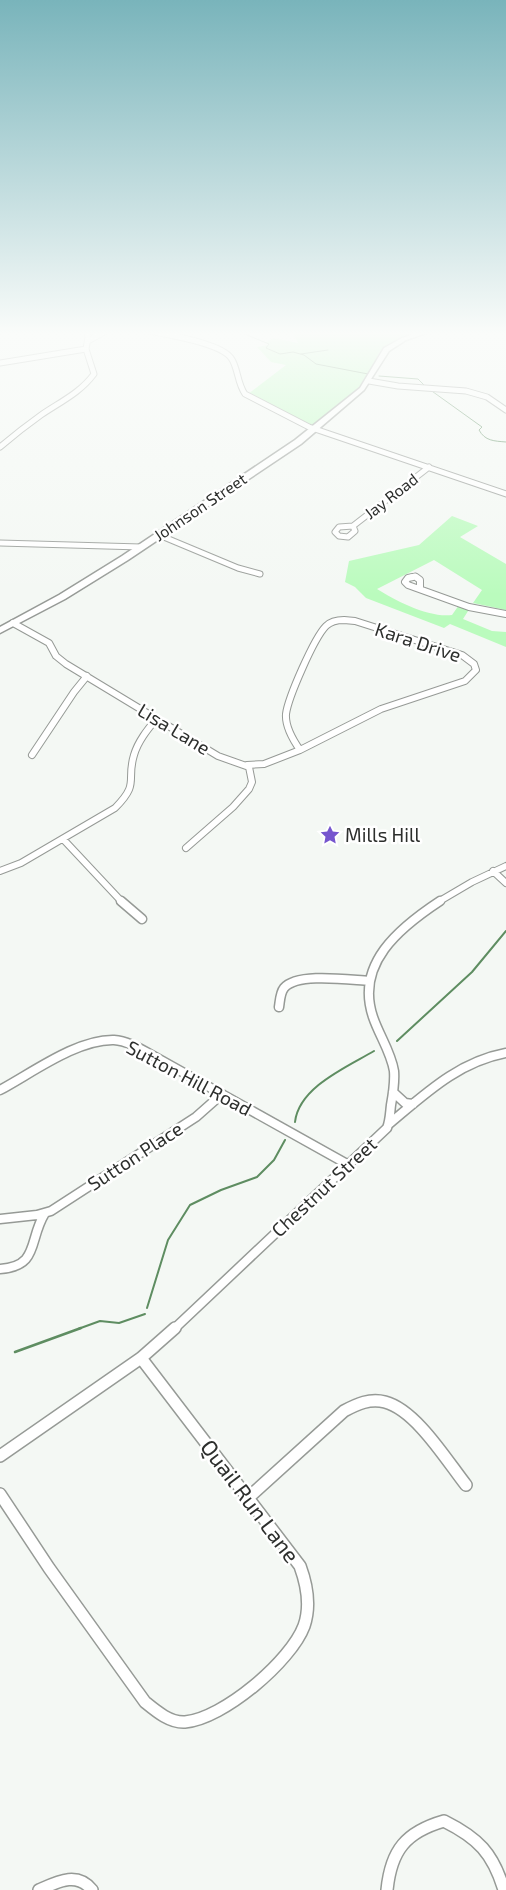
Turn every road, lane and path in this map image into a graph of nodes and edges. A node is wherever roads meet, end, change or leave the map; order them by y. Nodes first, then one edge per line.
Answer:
1 (36, 419) edge
2 (295, 419) edge
3 (327, 419) edge
4 (315, 429) junction
5 (0, 447) edge
6 (428, 467) junction
7 (506, 494) edge
8 (353, 526) dead end
9 (159, 535) junction
10 (0, 543) edge
11 (141, 547) junction
12 (260, 574) dead end
13 (420, 588) dead end
14 (506, 614) edge
15 (13, 623) junction
16 (0, 630) edge
17 (87, 676) junction
18 (157, 718) junction
19 (300, 750) junction
20 (32, 755) dead end
21 (247, 765) junction
22 (63, 839) junction
23 (186, 848) dead end
24 (506, 866) edge
25 (0, 871) edge
26 (493, 871) junction
27 (506, 884) edge
28 (142, 919) dead end
29 (369, 981) junction
30 (279, 1007) dead end
31 (506, 1053) edge
32 (0, 1090) edge
33 (393, 1092) junction
34 (222, 1094) junction
35 (414, 1104) junction
36 (389, 1124) junction
37 (347, 1164) junction
38 (45, 1213) junction
39 (0, 1219) edge
40 (0, 1269) edge
41 (141, 1358) junction
42 (0, 1456) edge
43 (466, 1485) dead end
44 (0, 1494) edge
45 (249, 1497) junction
46 (91, 1887) edge
47 (39, 1890) edge
48 (387, 1890) edge
49 (504, 1890) edge

1 - 5 street
2 - 4 street
3 - 4 street, Johnson Street
4 - 6 street
4 - 9 street, Johnson Street
6 - 7 street
6 - 8 street, Jay Road
9 - 11 street, Johnson Street
9 - 12 street
10 - 11 street
11 - 15 street, Johnson Street
13 - 14 street
15 - 16 street, Johnson Street
15 - 17 street, Lisa Lane
17 - 18 street, Lisa Lane
17 - 20 street
18 - 21 street, Lisa Lane
18 - 22 street
19 - 19 street, Kara Drive
19 - 21 street, Kara Drive
21 - 23 street
22 - 25 street
22 - 28 street
24 - 26 street, Chestnut Street
26 - 27 street
26 - 29 street, Chestnut Street
29 - 30 street
29 - 33 street, Chestnut Street
31 - 35 street
32 - 34 street, Sutton Hill Road
33 - 35 street
33 - 36 street, Chestnut Street
34 - 37 street, Sutton Hill Road
34 - 38 street, Sutton Place
35 - 36 street
36 - 37 street, Chestnut Street
37 - 41 street, Chestnut Street
38 - 39 street, Sutton Place
38 - 40 street
41 - 42 street, Chestnut Street
41 - 45 street, Quail Run Lane
43 - 45 street
44 - 45 street, Quail Run Lane
46 - 47 street
48 - 49 street

